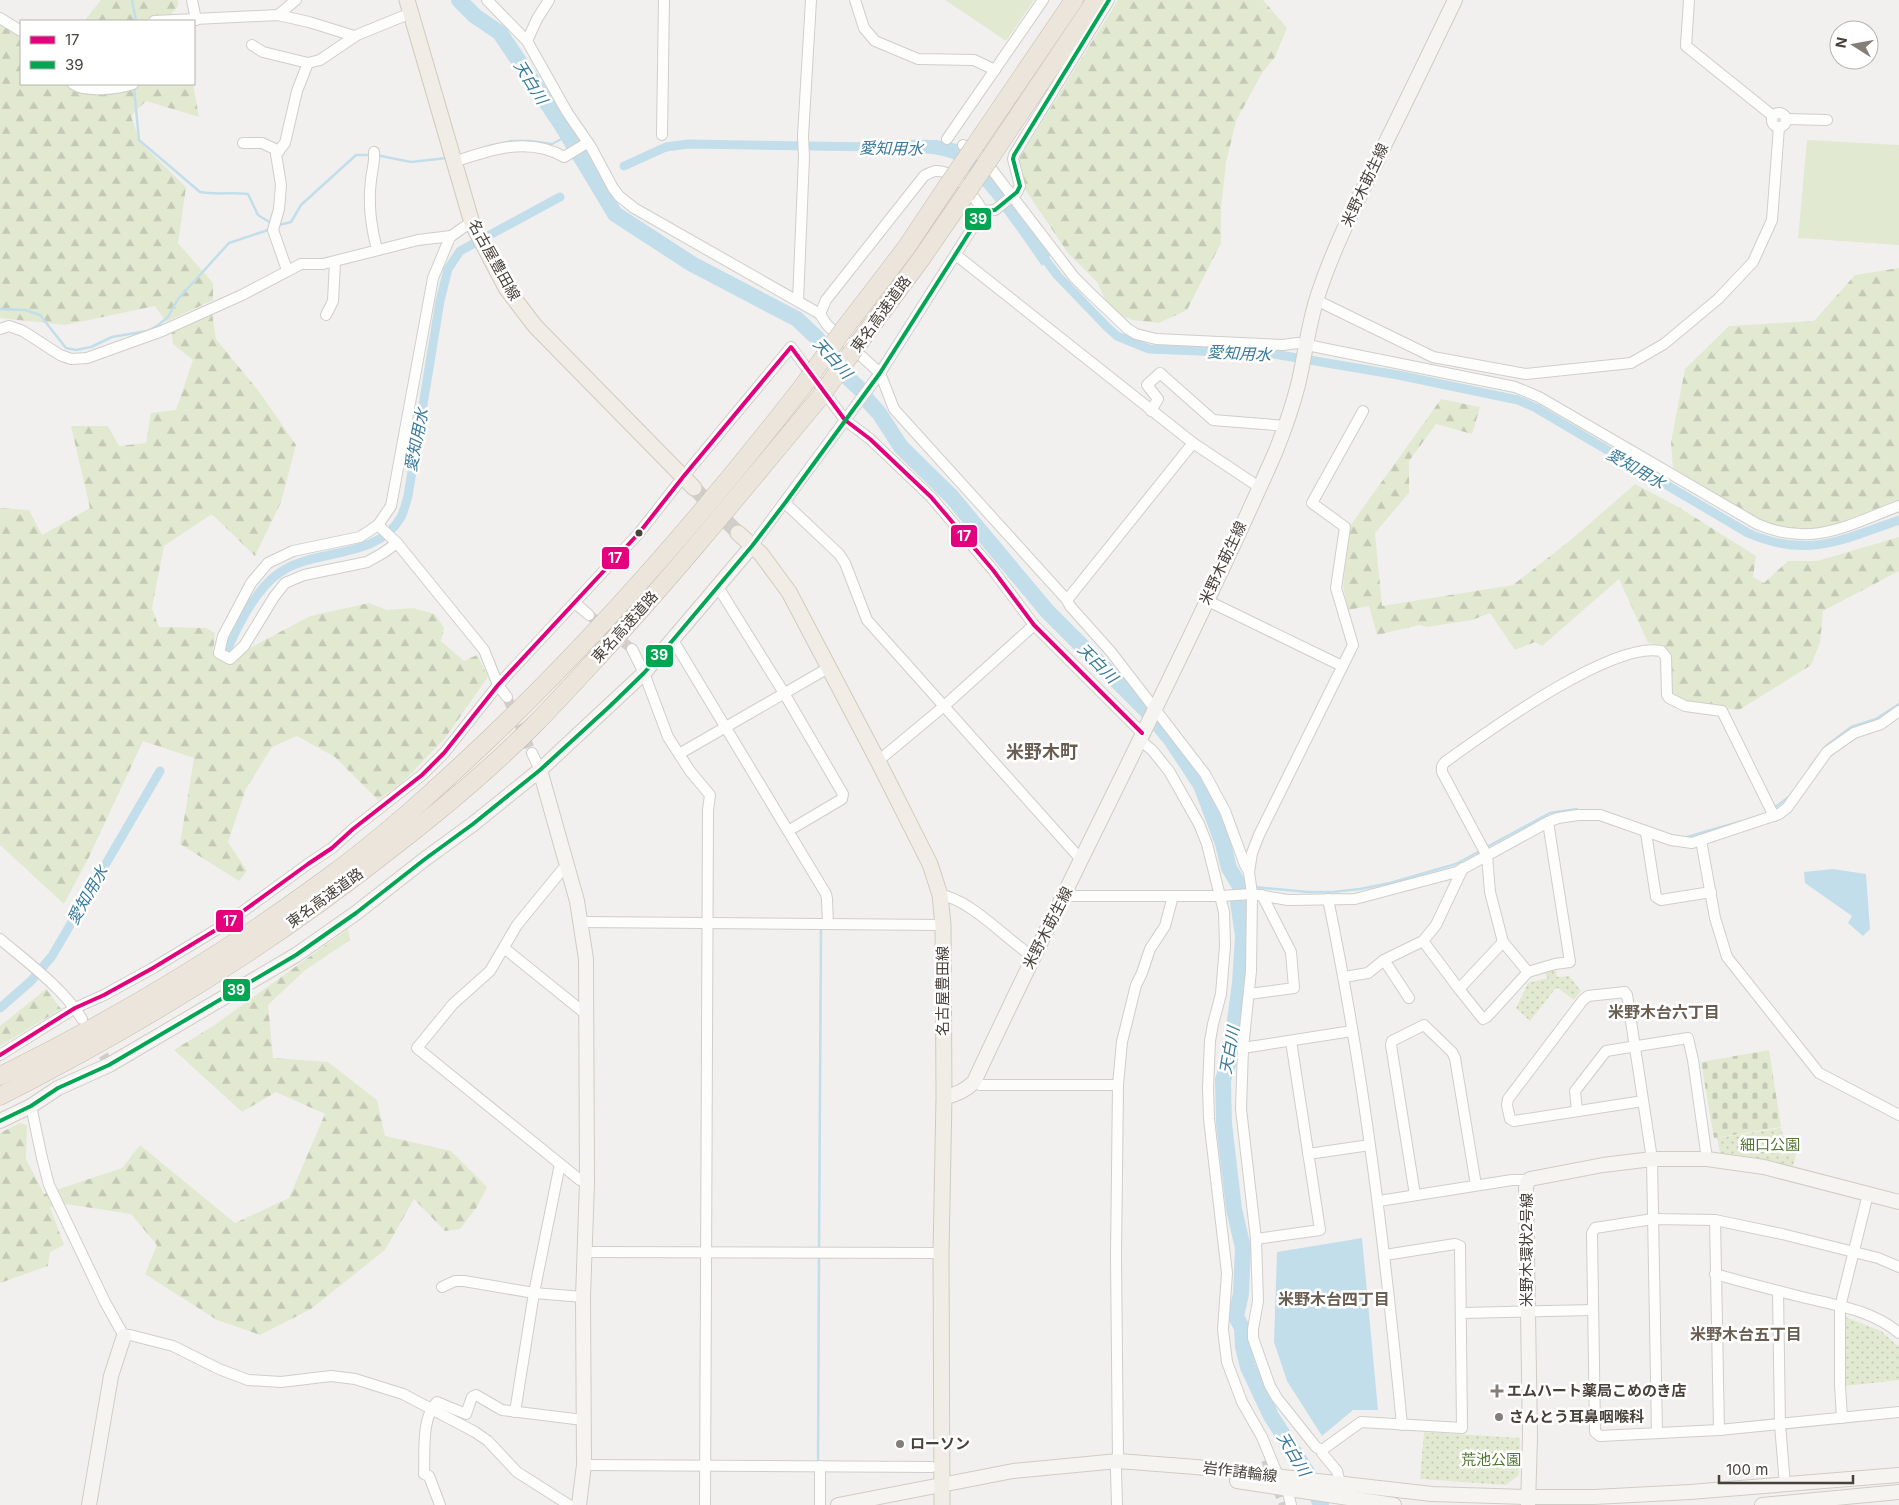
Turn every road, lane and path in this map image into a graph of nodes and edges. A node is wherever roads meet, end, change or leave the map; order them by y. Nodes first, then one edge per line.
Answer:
1 (192, 0) edge
2 (296, 0) edge
3 (487, 0) edge
4 (549, 0) edge
5 (664, 0) edge
6 (811, 0) edge
7 (855, 0) edge
8 (1043, 0) edge
9 (1074, 0) edge
10 (1096, 0) edge
11 (1109, 0) edge
12 (1455, 0) edge
13 (1689, 0) edge
14 (409, 6) edge
15 (278, 15) junction
16 (0, 18) edge
17 (196, 20) joint
18 (20, 30) edge
19 (354, 36) junction
20 (527, 41) junction
21 (252, 45) dead end
22 (308, 63) junction
23 (995, 70) junction
24 (76, 85) edge
25 (128, 85) edge
26 (1773, 116) junction
27 (1786, 119) junction
28 (1826, 120) dead end
29 (1779, 127) junction
30 (662, 135) dead end
31 (947, 139) dead end
32 (243, 143) dead end
33 (587, 143) junction
34 (970, 145) junction
35 (280, 150) junction
36 (374, 152) dead end
37 (454, 162) junction
38 (1013, 196) junction
39 (982, 211) junction
40 (473, 226) junction
41 (450, 237) junction
42 (377, 250) junction
43 (956, 255) junction
44 (335, 262) junction
45 (287, 270) junction
46 (1316, 300) junction
47 (798, 301) junction
48 (820, 314) junction
49 (326, 315) dead end
50 (0, 329) edge
51 (1306, 346) junction
52 (877, 377) junction
53 (1151, 410) junction
54 (1363, 410) dead end
55 (845, 420) junction
56 (1286, 426) junction
57 (1193, 443) junction
58 (683, 477) junction
59 (1259, 487) junction
60 (694, 488) tunnel mouth
61 (785, 503) junction
62 (1899, 506) edge
63 (378, 525) junction
64 (738, 533) tunnel mouth
65 (396, 543) junction
66 (752, 546) junction
67 (718, 586) junction
68 (1067, 600) junction
69 (1206, 600) junction
70 (575, 603) junction
71 (589, 615) tunnel mouth
72 (1034, 625) junction
73 (673, 640) junction
74 (632, 649) tunnel mouth
75 (1342, 666) junction
76 (830, 667) junction
77 (644, 674) junction
78 (498, 685) junction
79 (784, 692) junction
80 (506, 697) tunnel mouth
81 (944, 707) junction
82 (1154, 709) junction
83 (1899, 711) edge
84 (726, 726) junction
85 (1142, 735) junction
86 (532, 753) tunnel mouth
87 (679, 754) junction
88 (878, 761) junction
89 (540, 770) junction
90 (1774, 816) junction
91 (1548, 822) junction
92 (788, 831) junction
93 (1646, 833) junction
94 (1701, 840) junction
95 (1487, 856) junction
96 (1082, 858) junction
97 (568, 867) junction
98 (1463, 868) junction
99 (1249, 872) junction
100 (1711, 892) junction
101 (1252, 894) junction
102 (1262, 895) junction
103 (940, 896) junction
104 (1065, 896) junction
105 (1173, 896) junction
106 (1222, 896) junction
107 (1328, 899) junction
108 (581, 922) junction
109 (708, 924) junction
110 (828, 924) junction
111 (942, 925) junction
112 (0, 939) edge
113 (1423, 941) junction
114 (1503, 942) junction
115 (504, 948) junction
116 (1032, 956) junction
117 (1384, 960) junction
118 (1528, 972) junction
119 (1344, 977) junction
120 (1459, 989) junction
121 (1249, 994) junction
122 (1409, 998) dead end
123 (76, 1008) junction
124 (587, 1015) junction
125 (82, 1019) dead end
126 (1352, 1031) junction
127 (1291, 1041) junction
128 (1634, 1046) junction
129 (1243, 1048) junction
130 (0, 1055) edge
131 (0, 1076) edge
132 (974, 1082) junction
133 (1118, 1085) junction
134 (0, 1096) edge
135 (944, 1096) junction
136 (1643, 1100) junction
137 (31, 1106) junction
138 (1577, 1111) junction
139 (1899, 1115) edge
140 (0, 1121) edge
141 (1370, 1145) junction
142 (1308, 1154) junction
143 (1652, 1159) junction
144 (1707, 1159) junction
145 (560, 1164) junction
146 (1529, 1180) junction
147 (587, 1183) junction
148 (1476, 1185) junction
149 (1868, 1194) junction
150 (1415, 1195) junction
151 (1379, 1201) junction
152 (1899, 1202) edge
153 (1653, 1219) junction
154 (1715, 1220) junction
155 (1256, 1240) junction
156 (586, 1252) junction
157 (1853, 1252) junction
158 (706, 1253) junction
159 (941, 1253) junction
160 (1385, 1255) junction
161 (1899, 1267) edge
162 (1715, 1274) junction
163 (442, 1287) dead end
164 (1778, 1291) junction
165 (534, 1293) junction
166 (583, 1297) junction
167 (1840, 1307) junction
168 (1593, 1310) junction
169 (1527, 1311) junction
170 (1462, 1312) junction
171 (1899, 1333) edge
172 (124, 1336) junction
173 (1242, 1402) junction
174 (430, 1408) junction
175 (515, 1412) junction
176 (1899, 1412) edge
177 (1842, 1418) junction
178 (583, 1420) junction
179 (1780, 1424) junction
180 (1402, 1425) junction
181 (1719, 1430) junction
182 (1657, 1433) junction
183 (1322, 1450) junction
184 (1266, 1460) tunnel mouth
185 (584, 1465) junction
186 (1117, 1465) junction
187 (705, 1466) junction
188 (820, 1466) junction
189 (932, 1467) dead end
190 (1899, 1475) edge
191 (1278, 1476) junction
192 (942, 1484) junction
193 (1785, 1485) junction
194 (1289, 1490) junction
195 (1899, 1492) edge
196 (1341, 1493) edge
197 (1528, 1501) edge
198 (1787, 1504) edge
199 (90, 1505) edge
200 (440, 1505) edge
201 (569, 1505) edge
202 (579, 1505) edge
203 (705, 1505) edge
204 (820, 1505) edge
205 (838, 1505) edge
206 (942, 1505) edge
207 (1116, 1505) edge
208 (1291, 1505) edge
209 (1394, 1505) edge
210 (1762, 1505) edge

1 - 17 street
2 - 15 street
3 - 20 street
4 - 20 street
5 - 30 street
6 - 47 street
7 - 23 street
8 - 23 street
9 - 34 highway, 東名高速道路
10 - 134 highway, 東名高速道路, bridge
11 - 38 street
12 - 46 main road, 米野木莇生線
13 - 26 street
14 - 19 street
14 - 37 main road, 名古屋豊田線
15 - 17 street
15 - 19 street
16 - 18 street
19 - 22 street
20 - 33 street
21 - 22 street
22 - 35 street
23 - 31 street
24 - 25 street
26 - 27 street
26 - 29 street
27 - 28 street
27 - 29 street
29 - 46 street
32 - 35 street
33 - 37 street
33 - 47 street
34 - 38 street
34 - 131 highway, 東名高速道路, bridge
35 - 45 street
36 - 42 street
37 - 40 main road, 名古屋豊田線
38 - 39 street
38 - 51 street
39 - 43 street
39 - 48 street
40 - 41 street
40 - 58 main road, 名古屋豊田線
41 - 42 street
41 - 63 street
42 - 44 street
43 - 52 street
43 - 53 street
44 - 45 street
44 - 49 street
45 - 50 street
46 - 51 main road, 米野木莇生線
47 - 48 street
48 - 52 street
51 - 56 main road, 米野木莇生線
51 - 62 street
52 - 55 street
52 - 68 street
53 - 56 street
53 - 57 street
54 - 75 street
55 - 58 street
55 - 61 street
55 - 72 street
56 - 59 main road, 米野木莇生線
57 - 59 street
57 - 68 street
58 - 60 main road, 名古屋豊田線
58 - 70 street
59 - 69 main road, 米野木莇生線
61 - 66 street
61 - 81 street
63 - 65 street
63 - 65 street
64 - 66 main road, 名古屋豊田線
65 - 78 street
66 - 67 main road
66 - 76 main road, 名古屋豊田線
67 - 73 main road
67 - 79 street
68 - 82 street
69 - 75 street
69 - 82 main road, 米野木莇生線
70 - 71 street
70 - 78 street
72 - 81 street
72 - 85 street
73 - 77 main road
73 - 84 street
74 - 77 street
75 - 99 street
76 - 79 street
76 - 88 main road, 名古屋豊田線
77 - 87 street
77 - 89 main road
78 - 80 street
78 - 123 street
79 - 84 street
79 - 92 street
81 - 88 street
81 - 96 street
82 - 85 main road, 米野木莇生線
82 - 99 street
83 - 90 street
84 - 87 street
84 - 92 street
85 - 96 main road, 米野木莇生線
85 - 106 street
86 - 89 street
87 - 109 street
88 - 103 main road, 名古屋豊田線
89 - 97 main road
89 - 137 main road
90 - 94 street
90 - 95 street
91 - 93 street
91 - 95 street
91 - 118 street
92 - 110 street
93 - 94 street
93 - 100 street
94 - 100 street
95 - 98 street
95 - 114 street
96 - 104 main road, 米野木莇生線
97 - 108 main road
97 - 115 street
98 - 107 street
98 - 113 street
99 - 101 street
100 - 139 street
101 - 102 street
101 - 106 street
101 - 121 street
102 - 107 street
102 - 121 street
103 - 111 main road, 名古屋豊田線
103 - 116 street
104 - 105 street
104 - 116 main road, 米野木莇生線
105 - 106 street
105 - 133 street
106 - 173 street
107 - 119 street
108 - 109 street
108 - 124 main road
109 - 110 street
109 - 158 street
110 - 111 street
111 - 135 main road, 名古屋豊田線
112 - 123 street
113 - 117 street
113 - 120 street
114 - 118 street
114 - 120 street
115 - 124 street
115 - 145 street
116 - 132 main road, 米野木莇生線
117 - 119 street
117 - 122 street
118 - 120 street
119 - 126 street
121 - 129 street
123 - 125 street
123 - 130 street
124 - 147 main road
126 - 127 street
126 - 141 street
127 - 129 street
127 - 142 street
128 - 136 street
128 - 138 street
128 - 138 street
128 - 144 street
129 - 155 street
132 - 133 street
132 - 135 main road
133 - 186 street
135 - 159 main road, 名古屋豊田線
136 - 138 street
136 - 143 street
137 - 140 main road
137 - 172 street
141 - 142 street
141 - 151 street
142 - 155 street
143 - 144 main road, 米野木環状2号線
143 - 146 main road, 米野木環状2号線
143 - 153 street
144 - 149 main road, 米野木環状2号線
145 - 147 street
145 - 165 street
146 - 148 street
146 - 169 main road, 米野木環状2号線
147 - 156 main road
148 - 150 street
148 - 150 street
149 - 152 main road, 米野木環状2号線
149 - 157 street
150 - 151 street
151 - 160 street
153 - 154 street
153 - 168 street
153 - 182 street
154 - 157 street
154 - 162 street
155 - 183 street
156 - 158 street
156 - 166 main road
157 - 161 street
157 - 167 street
158 - 159 street
158 - 187 street
159 - 192 main road, 名古屋豊田線
160 - 170 street
160 - 180 street
162 - 164 street
162 - 181 street
163 - 165 street
164 - 167 street
164 - 179 street
165 - 166 street
165 - 175 street
166 - 178 main road
167 - 171 street
167 - 177 street
168 - 169 street
168 - 182 street
169 - 170 street
169 - 197 main road, 米野木環状2号線
170 - 180 street
172 - 174 street
172 - 199 main road
173 - 184 street
173 - 191 street
174 - 175 street
174 - 200 street
174 - 201 street
175 - 178 street
176 - 177 street
177 - 179 street
178 - 185 main road
179 - 181 street
179 - 193 street
180 - 183 street
181 - 182 street
183 - 196 street
185 - 187 street
185 - 202 main road
186 - 191 main road, 岩作諸輪線
186 - 192 main road, 岩作諸輪線
186 - 194 main road, 岩作諸輪線
186 - 207 street
187 - 188 street
187 - 203 street
188 - 189 street
188 - 204 street
190 - 193 main road, 岩作諸輪線
191 - 196 main road, 岩作諸輪線
192 - 205 main road, 岩作諸輪線
192 - 206 main road, 名古屋豊田線
193 - 197 main road, 岩作諸輪線
194 - 196 main road, 岩作諸輪線
194 - 208 street
195 - 198 main road
196 - 197 main road, 岩作諸輪線
196 - 209 main road, 岩作諸輪線
198 - 210 main road

